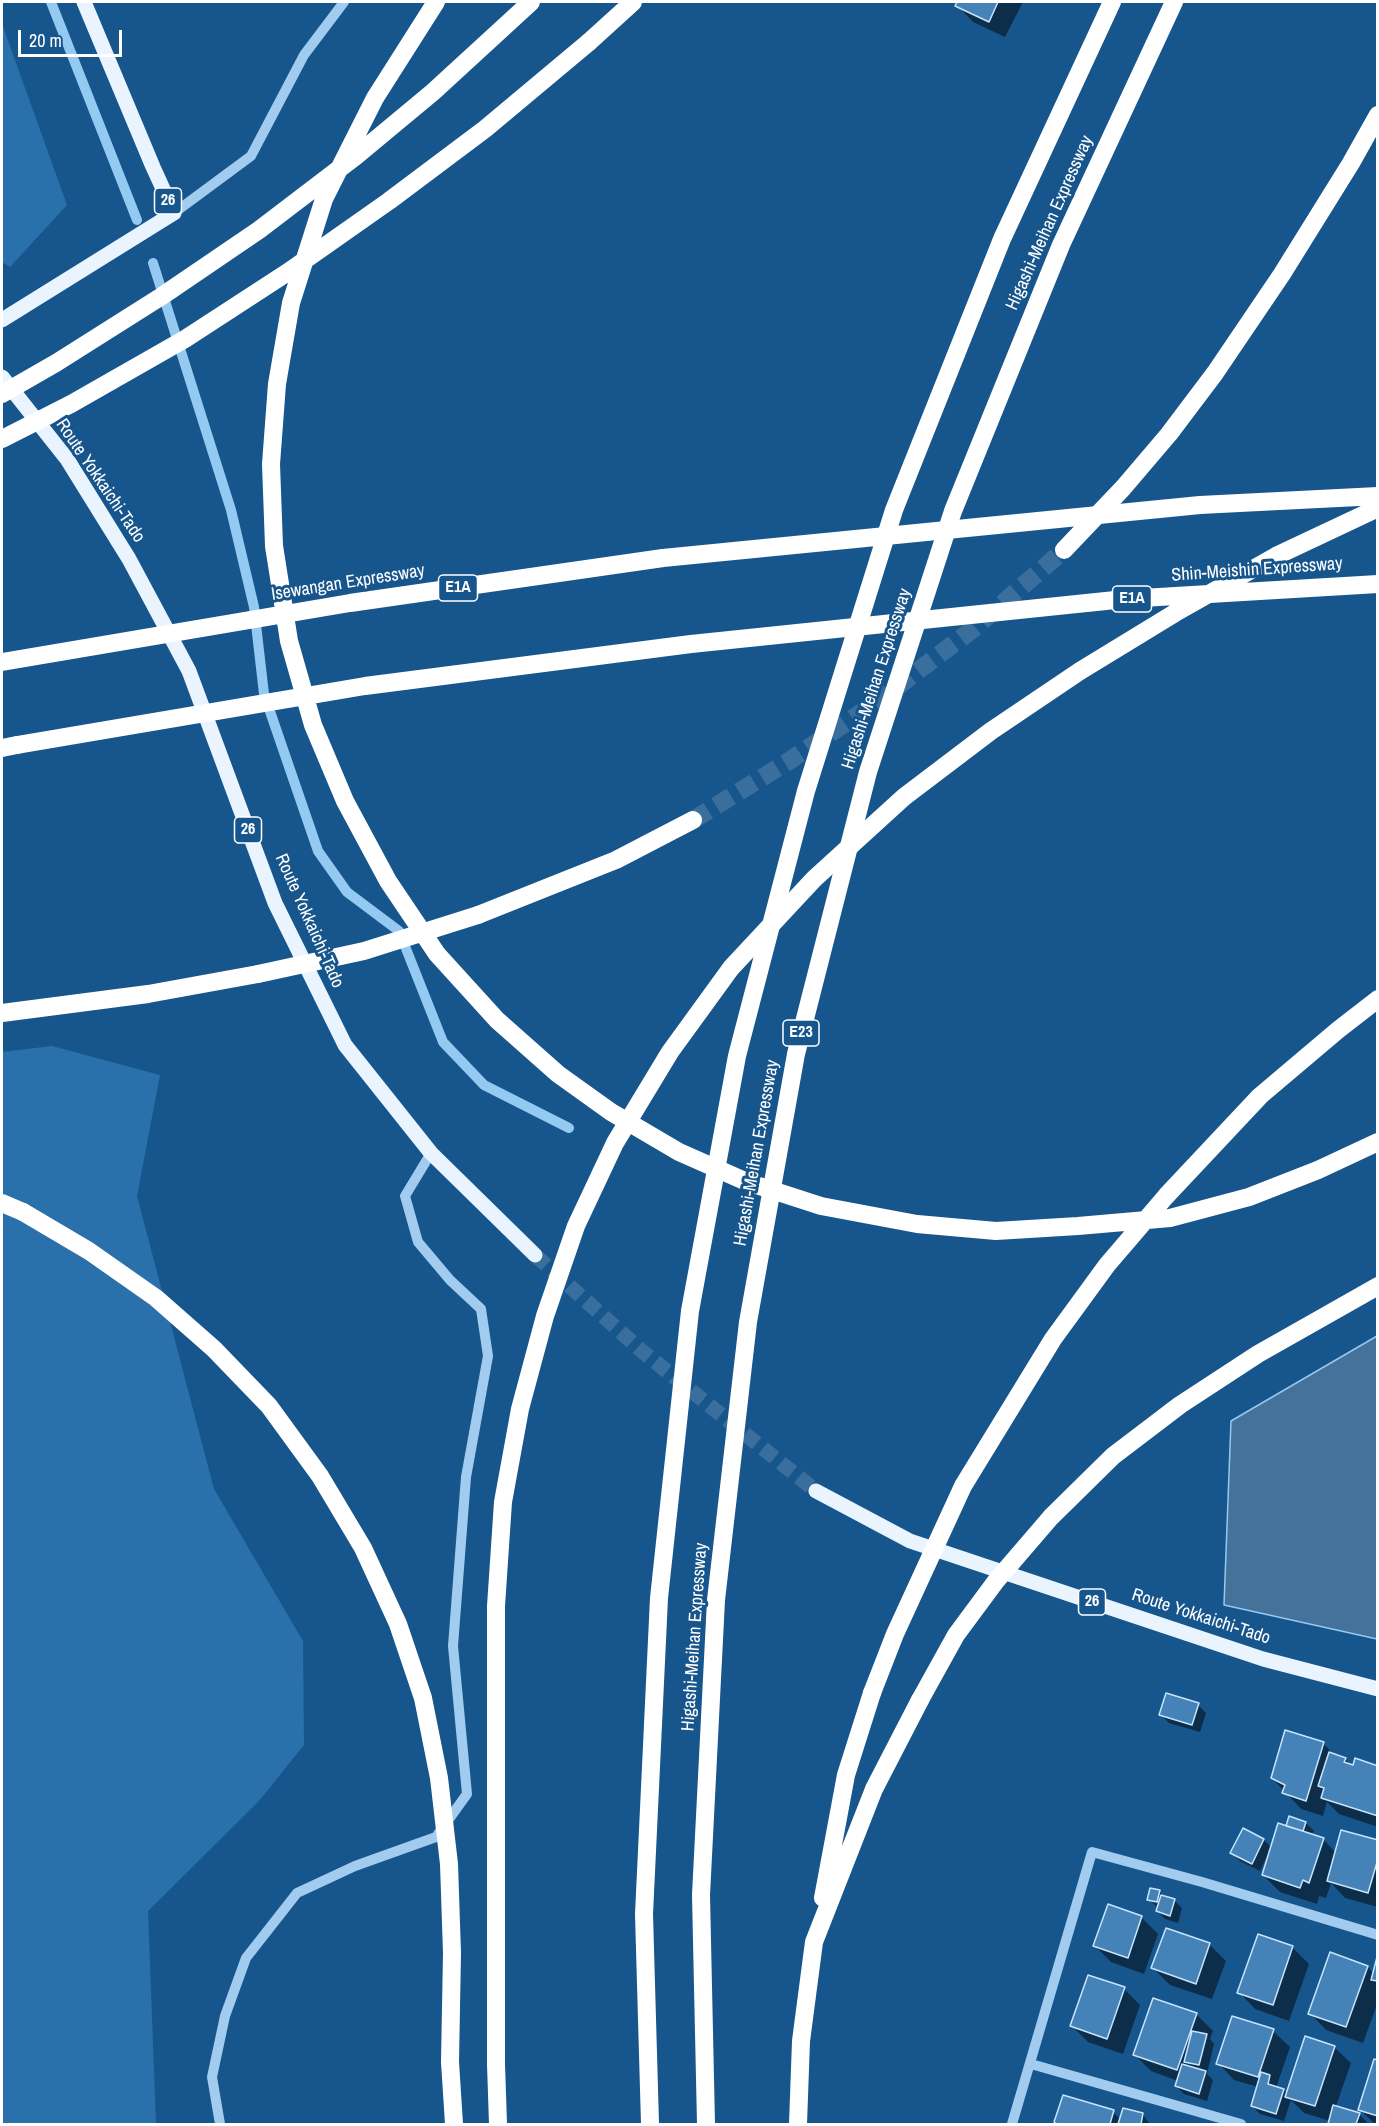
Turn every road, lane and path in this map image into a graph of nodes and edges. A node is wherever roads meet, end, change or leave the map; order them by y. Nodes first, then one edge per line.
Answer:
1 (84, 2) edge
2 (344, 2) edge
3 (436, 2) edge
4 (531, 2) edge
5 (633, 2) edge
6 (1112, 2) edge
7 (1174, 2) edge
8 (1377, 115) edge
9 (174, 213) junction
10 (2, 320) edge
11 (2, 377) edge
12 (2, 394) edge
13 (2, 439) edge
14 (1377, 496) edge
15 (1377, 508) edge
16 (1064, 550) tunnel mouth
17 (1377, 584) edge
18 (2, 662) edge
19 (9, 747) edge
20 (693, 820) tunnel mouth
21 (1377, 999) edge
22 (2, 1013) edge
23 (1377, 1142) edge
24 (431, 1153) junction
25 (2, 1203) edge
26 (535, 1255) tunnel mouth
27 (1377, 1286) edge
28 (816, 1491) tunnel mouth
29 (1377, 1689) edge
30 (1377, 1935) edge
31 (814, 1942) junction
32 (1031, 2064) junction
33 (220, 2124) edge
34 (454, 2124) edge
35 (498, 2124) edge
36 (650, 2124) edge
37 (706, 2124) edge
38 (798, 2124) edge
39 (1012, 2124) edge
40 (1241, 2124) edge

1 - 9 main road, 26
2 - 9 street
3 - 23 highway, bridge
4 - 12 highway, bridge
5 - 13 highway, bridge
6 - 36 highway, Higashi-Meihan Expressway
7 - 37 highway, Higashi-Meihan Expressway / E23
8 - 16 highway
9 - 10 main road, 26
11 - 24 main road, Route Yokkaichi-Tado / 26
14 - 18 highway, Isewangan Expressway / E1A, bridge
15 - 35 highway, bridge
17 - 19 highway, Shin-Meishin Expressway / E1A, bridge
20 - 22 highway, bridge
21 - 31 highway, bridge
24 - 26 main road, Route Yokkaichi-Tado / 26
24 - 33 street
25 - 34 highway, bridge
27 - 31 highway, bridge
28 - 29 main road, Route Yokkaichi-Tado / 26
30 - 32 street
31 - 38 highway
32 - 39 street
32 - 40 street

